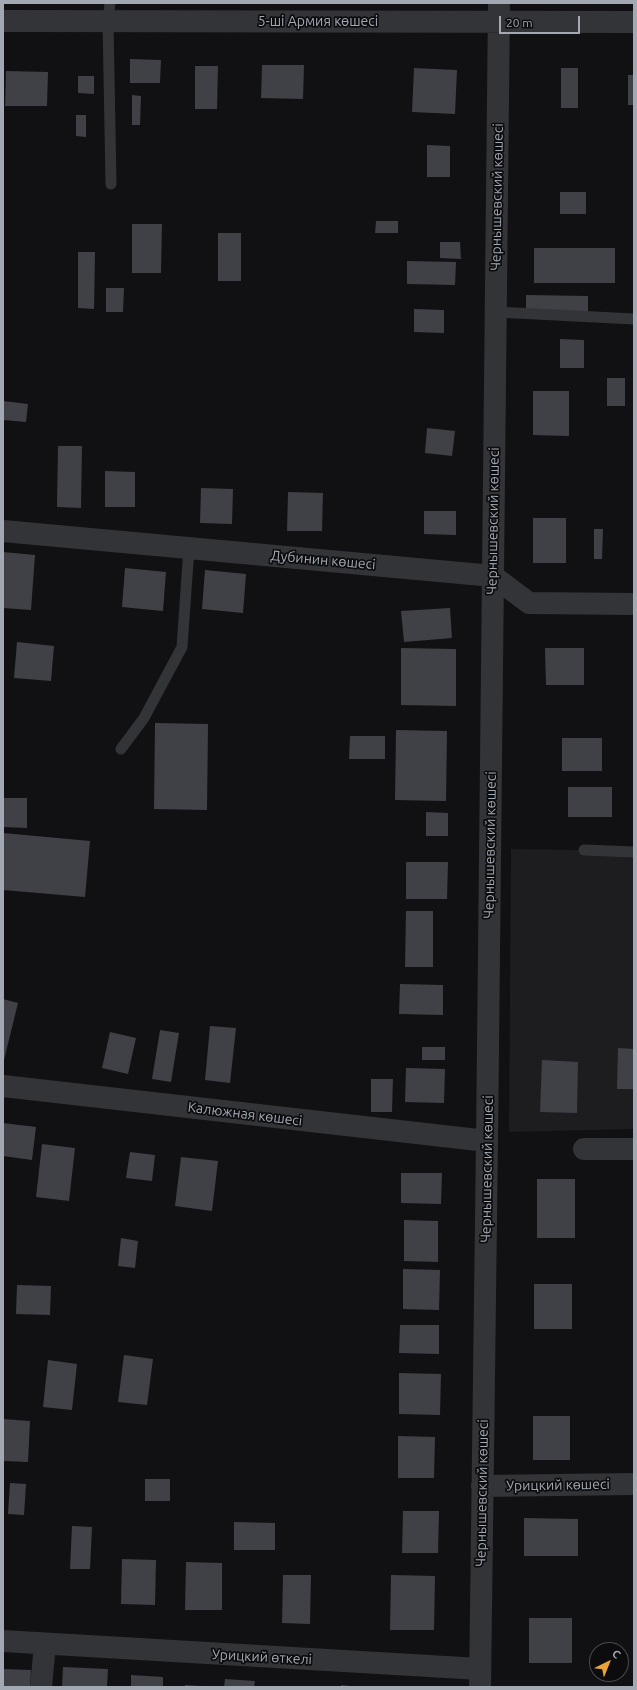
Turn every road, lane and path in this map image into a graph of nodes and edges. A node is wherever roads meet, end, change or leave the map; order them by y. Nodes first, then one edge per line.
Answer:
1 (109, 12) edge
2 (499, 12) edge
3 (3, 21) edge
4 (634, 22) edge
5 (111, 184) dead end
6 (496, 312) junction
7 (634, 319) edge
8 (3, 531) edge
9 (189, 548) junction
10 (493, 576) junction
11 (634, 604) edge
12 (121, 749) dead end
13 (584, 850) dead end
14 (634, 852) edge
15 (3, 1086) edge
16 (487, 1141) junction
17 (584, 1149) dead end
18 (634, 1149) edge
19 (634, 1484) edge
20 (482, 1486) junction
21 (3, 1641) edge
22 (45, 1644) junction
23 (480, 1678) edge
24 (41, 1687) edge

1 - 2 street, 5-ші Армия көшесі
1 - 3 street, 5-ші Армия көшесі
1 - 5 lane
2 - 4 street, 5-ші Армия көшесі
2 - 6 street, Чернышевский көшесі
6 - 7 lane
6 - 10 street, Чернышевский көшесі
8 - 9 street, Дубинин көшесі
9 - 10 street, Дубинин көшесі
9 - 12 lane
10 - 11 street
10 - 16 street, Чернышевский көшесі
13 - 14 lane
15 - 16 street, Калюжная көшесі
16 - 20 street, Чернышевский көшесі
17 - 18 street
19 - 20 street, Урицкий көшесі
20 - 23 street, Чернышевский көшесі
21 - 22 street, Урицкий өткелі
22 - 23 street, Урицкий өткелі
22 - 24 street

